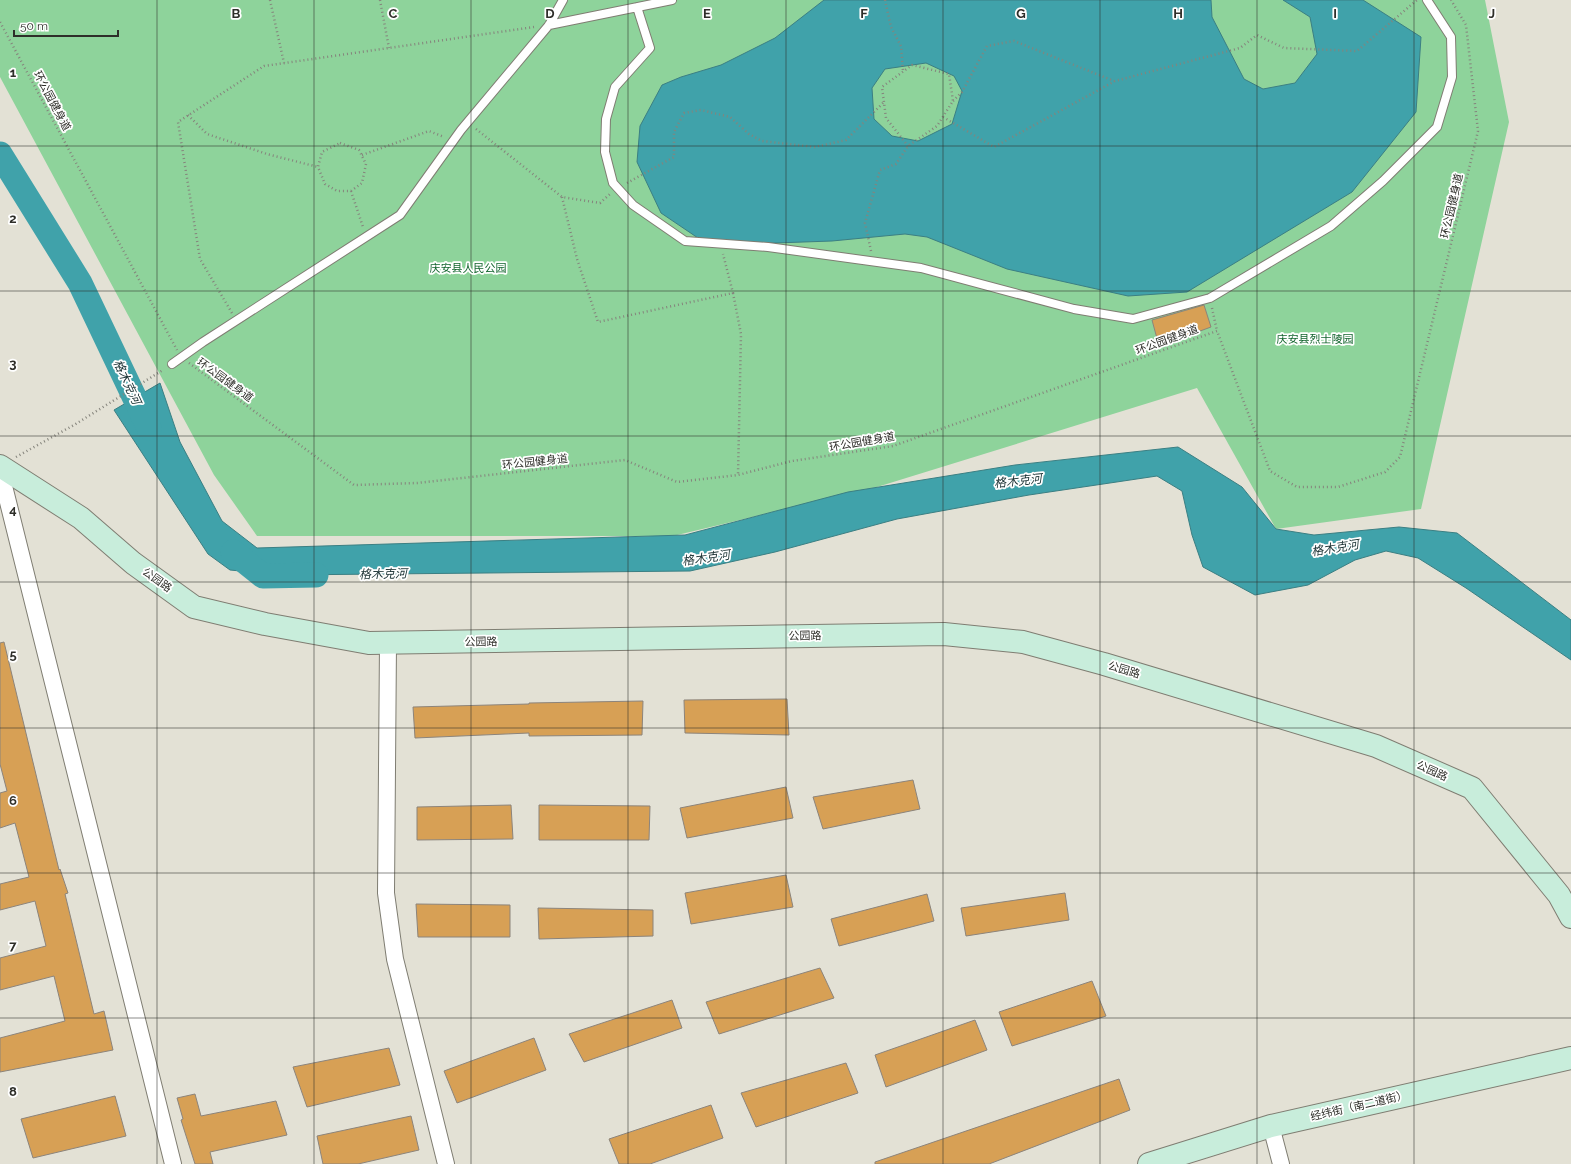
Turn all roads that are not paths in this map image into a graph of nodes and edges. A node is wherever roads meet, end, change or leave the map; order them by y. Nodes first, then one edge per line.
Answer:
1 (563, 0) edge
2 (672, 0) edge
3 (1428, 0) edge
4 (638, 7) junction
5 (549, 25) junction
6 (172, 364) road end
7 (7, 462) edge
8 (0, 470) edge
9 (388, 643) junction
10 (1571, 917) edge
11 (1571, 1058) edge
12 (1271, 1126) junction
13 (173, 1164) edge
14 (446, 1164) edge
15 (1149, 1164) edge
16 (1281, 1164) edge

1 - 5 lane
2 - 4 lane
3 - 4 lane
4 - 5 lane
5 - 6 lane
7 - 9 street, 公园路
8 - 13 street
9 - 10 street, 公园路
9 - 14 street
11 - 12 street, 经纬街（南二道街）
12 - 15 street, 经纬街（南二道街）
12 - 16 street

